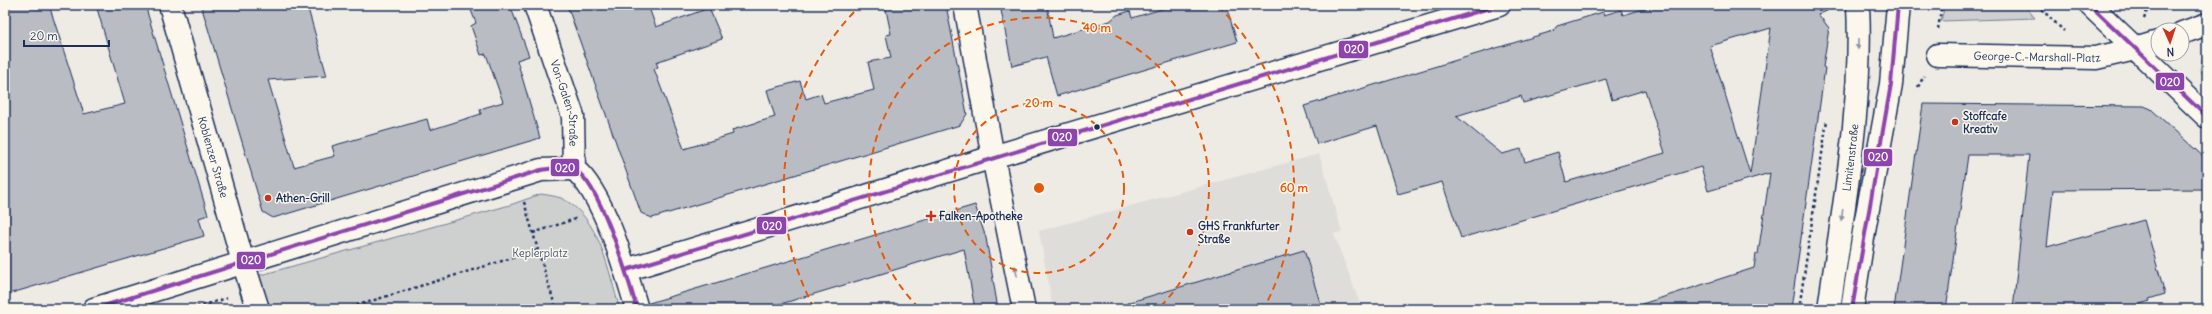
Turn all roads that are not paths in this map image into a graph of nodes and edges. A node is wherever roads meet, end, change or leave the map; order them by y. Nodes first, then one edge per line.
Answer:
1 (170, 5) edge
2 (535, 5) edge
3 (965, 5) edge
4 (1499, 5) edge
5 (1858, 5) edge
6 (1898, 5) edge
7 (2090, 5) edge
8 (2207, 24) edge
9 (2190, 30) edge
10 (2150, 45) edge
11 (2135, 50) junction
12 (1938, 55) dead end
13 (2207, 117) edge
14 (993, 157) junction
15 (574, 169) junction
16 (243, 262) junction
17 (626, 270) junction
18 (255, 300) edge
19 (94, 309) edge
20 (637, 309) edge
21 (1024, 309) edge
22 (1829, 309) edge
23 (1852, 309) edge

1 - 16 street, Koblenzer Straße
2 - 15 street, Von-Galen-Straße
3 - 14 street
4 - 14 street
5 -> 22 street, Limitenstraße
6 - 23 street
7 - 11 street
8 - 9 street
10 - 11 street, George-C.-Marshall-Platz
11 - 12 street, George-C.-Marshall-Platz
11 - 13 street
14 - 17 street
21 -> 14 street
15 - 16 street
15 - 17 street
16 - 18 street, Koblenzer Straße
16 - 19 street
17 - 20 street

